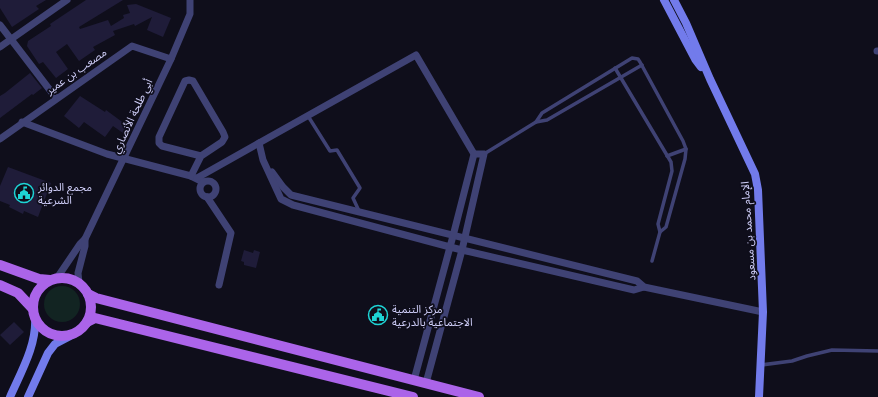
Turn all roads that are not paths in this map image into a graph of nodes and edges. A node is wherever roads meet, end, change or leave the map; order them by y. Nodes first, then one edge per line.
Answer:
1 (67, 0) edge
2 (190, 0) edge
3 (664, 0) edge
4 (674, 0) edge
5 (0, 25) edge
6 (10, 40) junction
7 (0, 48) edge
8 (171, 60) junction
9 (642, 64) junction
10 (615, 68) junction
11 (621, 77) junction
12 (710, 79) junction
13 (56, 98) junction
14 (308, 116) junction
15 (22, 122) junction
16 (536, 122) junction
17 (0, 139) edge
18 (259, 143) junction
19 (686, 149) junction
20 (474, 154) junction
21 (484, 154) junction
22 (201, 156) junction
23 (668, 156) junction
24 (124, 158) junction
25 (263, 160) junction
26 (194, 177) junction
27 (203, 182) junction
28 (207, 197) junction
29 (361, 214) junction
30 (660, 232) junction
31 (453, 236) junction
32 (86, 239) junction
33 (464, 239) junction
34 (450, 247) junction
35 (462, 250) junction
36 (652, 261) dead end
37 (0, 265) edge
38 (54, 279) junction
39 (79, 283) junction
40 (0, 285) edge
41 (219, 285) dead end
42 (644, 287) junction
43 (88, 294) junction
44 (763, 312) junction
45 (34, 313) junction
46 (87, 322) junction
47 (74, 334) junction
48 (878, 351) edge
49 (760, 365) junction
50 (414, 380) junction
51 (426, 383) junction
52 (757, 395) edge
53 (10, 397) edge
54 (28, 397) edge
55 (413, 397) edge
56 (479, 397) edge

1 - 6 street
2 - 8 street, أبي طلحة الأنصاري
3 - 12 street
4 - 12 street
5 - 6 street
6 - 7 street
6 - 13 street
8 - 13 street, مصعب بن عمير
8 - 24 street, أبي طلحة الأنصاري
9 - 10 lane
9 - 11 lane
9 - 19 lane
10 - 11 lane
10 - 16 lane
11 - 16 lane
11 - 23 lane
12 - 44 street, الإمام محمد بن مسعود
13 - 15 street, مصعب بن عمير
14 - 18 street
14 - 20 street
14 - 29 lane
15 - 17 street, مصعب بن عمير
15 - 24 street
16 - 21 lane
18 - 25 street
18 - 26 street
19 - 23 lane
19 - 30 lane
20 - 21 street
20 - 31 street
21 - 33 street
22 - 22 street
22 - 26 street
23 - 30 lane
24 - 26 street
24 - 32 street, أبي طلحة الأنصاري
25 - 29 street
25 - 34 street
26 - 27 street
27 - 28 street
27 - 28 street
28 - 41 street
29 - 31 street
30 - 36 lane
31 - 33 street
31 - 34 street
32 - 38 street, أبي طلحة الأنصاري
32 - 39 street, أبي طلحة الأنصاري
33 - 35 street
33 - 42 street
34 - 35 street
34 - 50 street
35 - 42 street
35 - 51 street
37 - 38 main road
38 - 39 main road
38 - 45 main road
39 - 43 main road
40 - 45 main road
42 - 44 street
43 - 46 main road
43 - 50 main road
44 - 49 street, الإمام محمد بن مسعود
45 - 47 main road
45 - 53 street
46 - 47 main road
46 - 55 main road
47 - 54 street
48 - 49 lane
49 - 52 street, الإمام محمد بن مسعود
50 - 51 main road
51 - 56 main road

